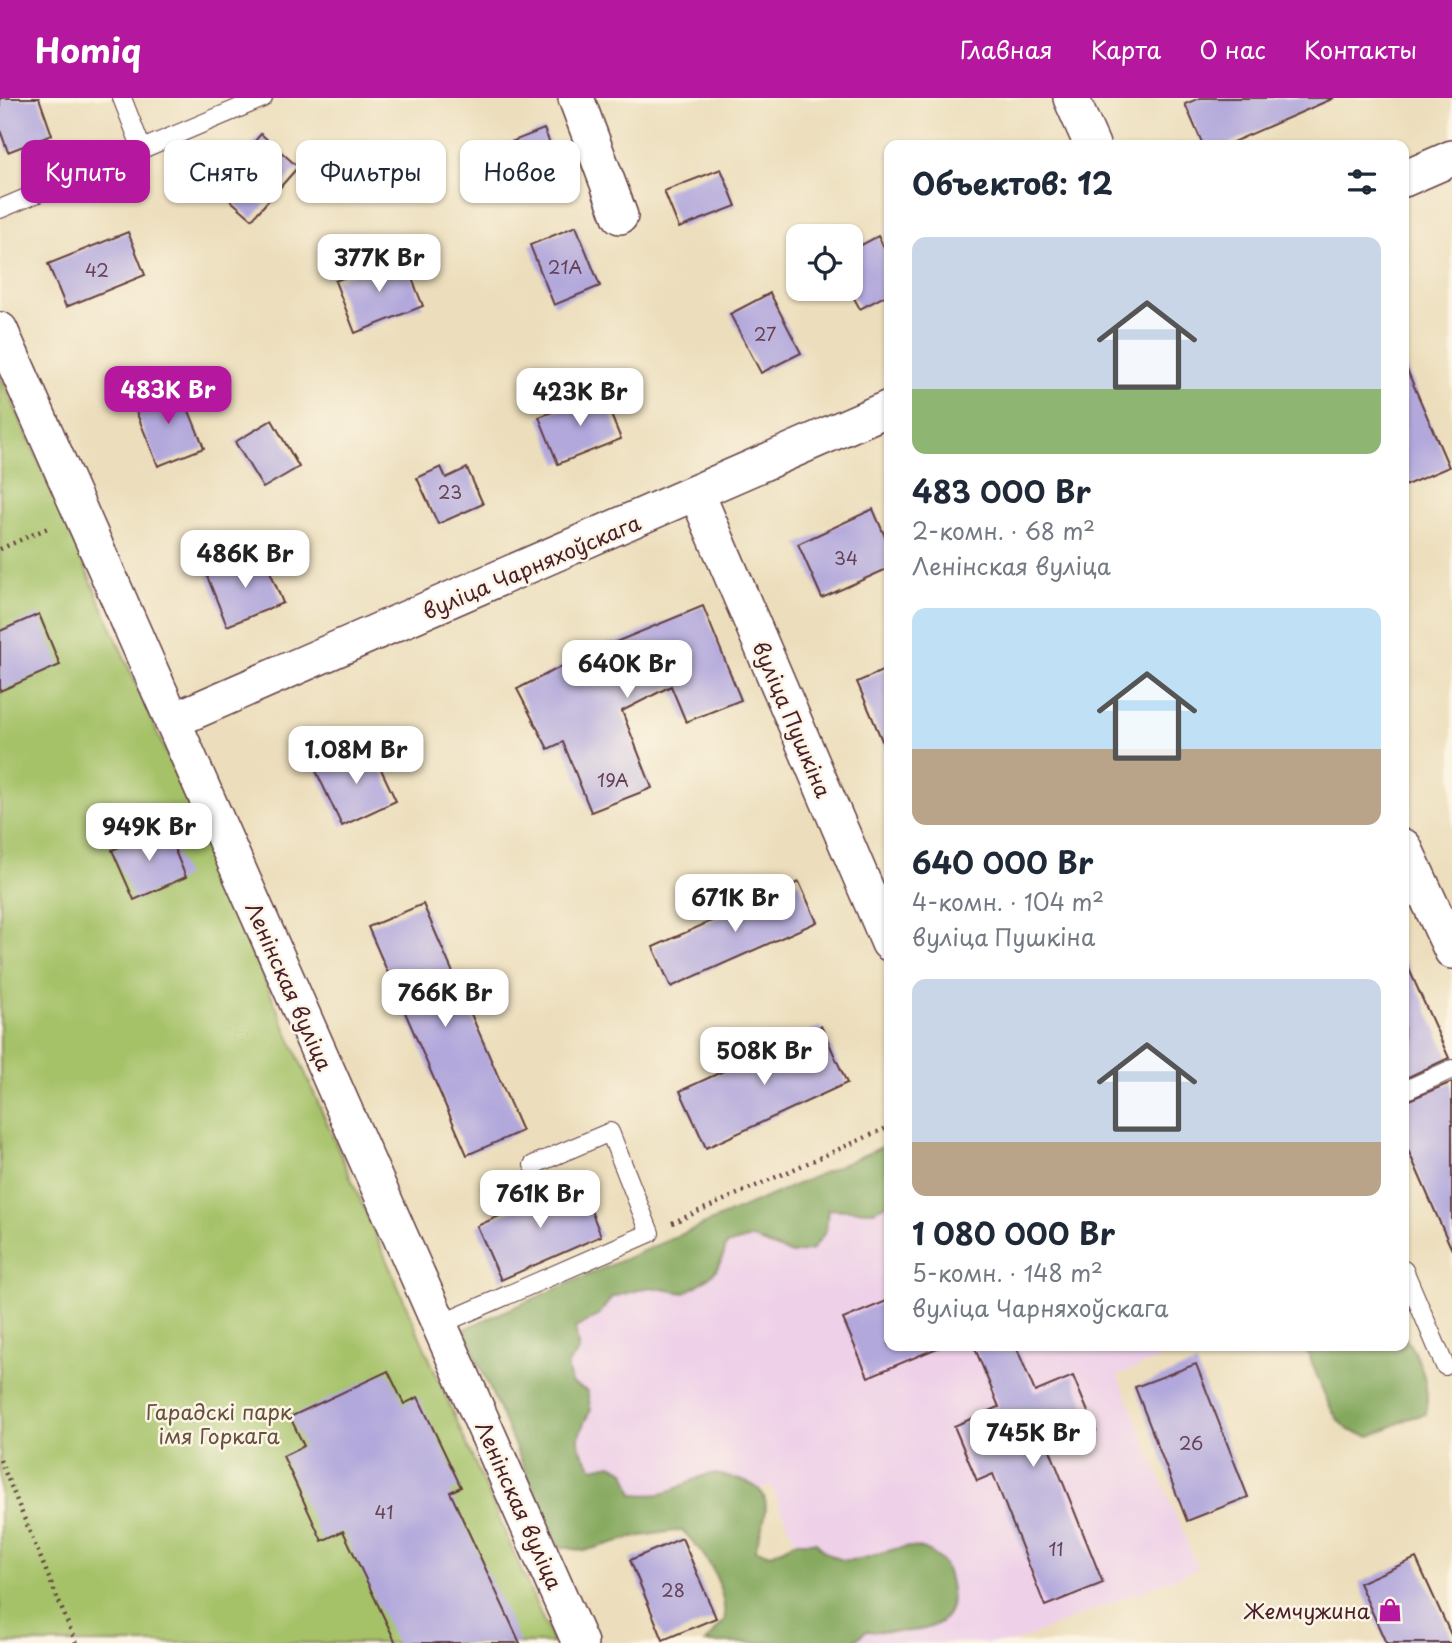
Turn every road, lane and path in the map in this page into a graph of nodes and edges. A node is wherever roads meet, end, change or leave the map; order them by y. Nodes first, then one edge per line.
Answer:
1 (122, 98) edge
2 (263, 98) edge
3 (576, 98) edge
4 (1071, 98) edge
5 (138, 140) edge
6 (1089, 140) edge
7 (150, 146) edge
8 (1452, 158) edge
9 (1409, 177) edge
10 (21, 200) edge
11 (0, 209) edge
12 (620, 216) dead end
13 (0, 330) edge
14 (884, 410) edge
15 (697, 494) junction
16 (83, 512) junction
17 (0, 549) edge
18 (172, 721) junction
19 (1409, 874) edge
20 (1413, 895) edge
21 (884, 931) edge
22 (1452, 951) edge
23 (1452, 1069) edge
24 (1409, 1089) edge
25 (884, 1129) edge
26 (533, 1165) dead end
27 (650, 1233) junction
28 (1409, 1282) edge
29 (441, 1324) junction
30 (1445, 1366) dead end
31 (0, 1460) edge
32 (76, 1643) edge
33 (580, 1643) edge

1 - 5 lane
2 - 7 lane
3 - 12 street
4 - 6 street
8 - 9 street
10 - 11 lane
13 - 16 street, Ленінская вуліца
14 - 15 street, вуліца Чарняхоўскага
15 - 18 street, вуліца Чарняхоўскага
15 - 21 street, вуліца Пушкіна
16 - 17 path
16 - 18 street, Ленінская вуліца
18 - 29 street, Ленінская вуліца
19 - 20 street
20 - 22 street
23 - 24 lane
25 - 27 path
26 - 27 lane
27 - 29 lane
28 - 30 lane
29 - 33 street, Ленінская вуліца
31 - 32 path

